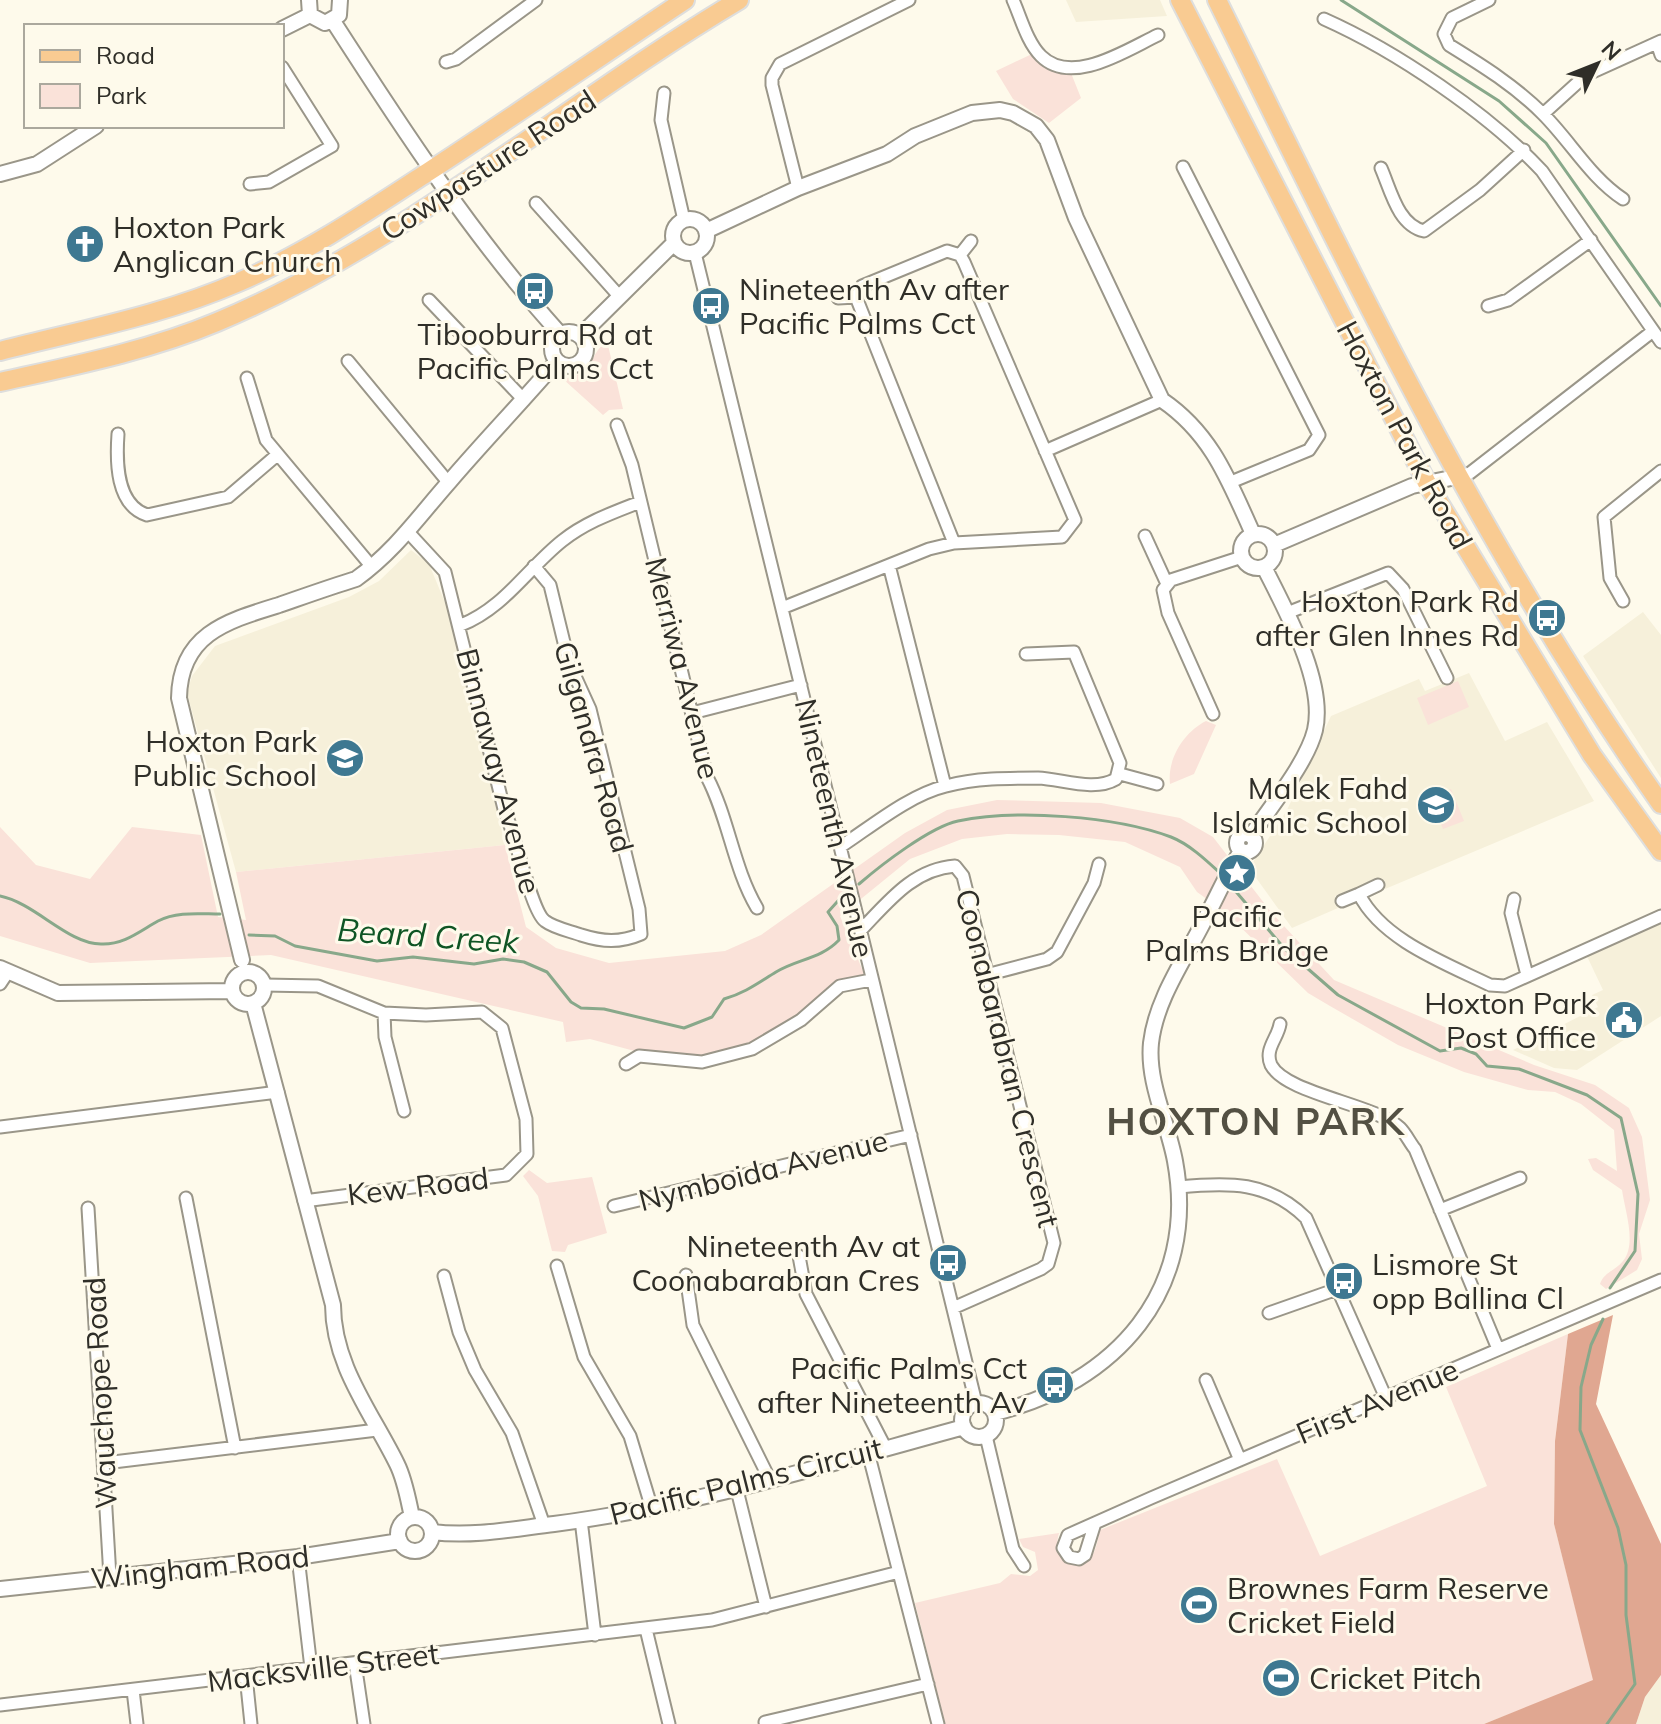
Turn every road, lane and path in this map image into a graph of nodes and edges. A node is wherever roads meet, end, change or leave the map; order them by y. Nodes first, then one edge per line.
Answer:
1 (340, 0) edge
2 (536, 0) edge
3 (685, 0) edge
4 (739, 0) edge
5 (909, 0) edge
6 (1013, 0) edge
7 (1180, 0) edge
8 (1217, 0) edge
9 (1489, 0) edge
10 (309, 8) edge
11 (1324, 19) dead end
12 (333, 21) junction
13 (284, 27) edge
14 (1158, 35) dead end
15 (1660, 46) edge
16 (446, 62) dead end
17 (284, 70) edge
18 (664, 93) dead end
19 (1543, 114) junction
20 (93, 128) edge
21 (1524, 150) junction
22 (1183, 167) dead end
23 (1381, 168) dead end
24 (431, 170) junction
25 (0, 174) edge
26 (250, 184) dead end
27 (798, 188) junction
28 (447, 191) junction
29 (1623, 199) dead end
30 (536, 203) dead end
31 (684, 220) junction
32 (706, 231) junction
33 (1591, 240) junction
34 (971, 241) dead end
35 (674, 243) junction
36 (695, 253) junction
37 (960, 255) junction
38 (620, 297) junction
39 (856, 297) junction
40 (838, 298) dead end
41 (429, 300) dead end
42 (1488, 306) dead end
43 (1653, 331) junction
44 (560, 334) junction
45 (580, 336) junction
46 (1661, 342) edge
47 (0, 351) edge
48 (348, 361) dead end
49 (557, 361) junction
50 (247, 378) dead end
51 (0, 382) edge
52 (524, 400) junction
53 (1162, 400) junction
54 (617, 425) dead end
55 (118, 434) dead end
56 (1045, 451) junction
57 (277, 455) junction
58 (1661, 471) edge
59 (1456, 477) junction
60 (448, 482) junction
61 (1231, 482) junction
62 (1427, 483) junction
63 (640, 502) junction
64 (409, 533) junction
65 (1253, 534) junction
66 (1145, 536) dead end
67 (954, 543) junction
68 (1274, 545) junction
69 (1242, 557) junction
70 (889, 565) junction
71 (534, 566) junction
72 (372, 567) junction
73 (1264, 567) junction
74 (1167, 584) junction
75 (1623, 601) dead end
76 (782, 608) junction
77 (1287, 613) junction
78 (461, 625) junction
79 (1026, 654) dead end
80 (1447, 678) dead end
81 (801, 685) junction
82 (692, 713) junction
83 (1213, 714) dead end
84 (1120, 774) junction
85 (1157, 784) dead end
86 (945, 786) junction
87 (1661, 804) edge
88 (840, 847) junction
89 (1661, 851) edge
90 (1099, 864) dead end
91 (1378, 885) dead end
92 (1359, 894) junction
93 (1514, 899) dead end
94 (1342, 901) dead end
95 (757, 908) dead end
96 (1661, 916) edge
97 (861, 930) junction
98 (641, 934) joint
99 (243, 966) junction
100 (990, 974) junction
101 (3, 975) edge
102 (1527, 975) junction
103 (871, 980) junction
104 (264, 985) junction
105 (231, 991) junction
106 (253, 1003) junction
107 (384, 1013) junction
108 (1280, 1024) dead end
109 (626, 1064) dead end
110 (278, 1092) junction
111 (404, 1111) dead end
112 (0, 1127) edge
113 (911, 1135) junction
114 (1520, 1178) dead end
115 (1179, 1187) junction
116 (186, 1198) dead end
117 (304, 1201) junction
118 (614, 1206) dead end
119 (88, 1208) dead end
120 (1440, 1210) junction
121 (799, 1256) dead end
122 (557, 1266) dead end
123 (686, 1275) dead end
124 (444, 1276) dead end
125 (1661, 1280) edge
126 (1340, 1288) junction
127 (953, 1308) junction
128 (1269, 1313) dead end
129 (1498, 1349) junction
130 (1206, 1380) dead end
131 (1386, 1398) junction
132 (976, 1403) junction
133 (995, 1413) junction
134 (964, 1427) junction
135 (377, 1430) junction
136 (986, 1436) junction
137 (885, 1447) junction
138 (235, 1448) junction
139 (868, 1452) junction
140 (1240, 1460) junction
141 (105, 1463) junction
142 (770, 1480) junction
143 (737, 1490) junction
144 (652, 1509) junction
145 (412, 1517) junction
146 (581, 1520) junction
147 (1095, 1523) dead end
148 (544, 1525) junction
149 (432, 1532) junction
150 (400, 1541) junction
151 (298, 1557) junction
152 (1024, 1566) dead end
153 (899, 1572) junction
154 (110, 1577) junction
155 (0, 1589) edge
156 (766, 1607) junction
157 (646, 1629) junction
158 (595, 1635) junction
159 (355, 1663) junction
160 (311, 1668) junction
161 (246, 1676) junction
162 (928, 1684) junction
163 (133, 1690) junction
164 (0, 1705) edge
165 (765, 1722) edge
166 (137, 1724) edge
167 (251, 1724) edge
168 (364, 1724) edge
169 (669, 1724) edge
170 (938, 1724) edge

1 - 12 street
2 - 16 street
3 - 24 main road, Cowpasture Road
4 - 28 main road, Cowpasture Road
5 - 27 street
6 - 14 street
7 - 62 main road, Hoxton Park Road
8 - 59 main road, Hoxton Park Road
9 - 19 street
10 - 12 street
10 - 13 street
11 - 21 street
12 - 24 street
15 - 19 street
17 - 26 street
18 - 31 street
19 - 29 street
20 - 25 street
21 - 23 street
21 - 33 street
22 - 61 street
24 - 28 street
24 - 47 main road, Cowpasture Road
27 - 32 street
27 - 53 street
28 - 44 street
28 - 51 main road, Cowpasture Road
30 - 38 street
31 - 32 street
31 - 35 street
32 - 36 street
33 - 42 street
33 - 43 street
34 - 37 street
35 - 36 street
35 - 38 street
36 - 76 street, Nineteenth Avenue
37 - 39 street
37 - 56 street
38 - 45 street
39 - 40 street
39 - 67 street
41 - 52 street
43 - 46 street
43 - 59 street
44 - 45 street
44 - 49 street
45 - 49 street
48 - 60 street
49 - 52 street
50 - 57 street
52 - 60 street
53 - 56 street
53 - 61 street
54 - 63 street, Merriwa Avenue
55 - 57 street
56 - 67 street
57 - 72 street
58 - 75 street
59 - 62 street
59 - 87 main road, Hoxton Park Road
60 - 64 street
61 - 65 street
62 - 68 street
62 - 89 main road, Hoxton Park Road
63 - 71 street
63 - 82 street, Merriwa Avenue
64 - 72 street
64 - 78 street, Binnaway Avenue
65 - 68 street
65 - 69 street
66 - 74 street
67 - 70 street
68 - 73 street
69 - 73 street
69 - 74 street
70 - 76 street
70 - 86 street
71 - 78 street
71 - 98 street, Gilgandra Road
72 - 99 street
73 - 77 street
74 - 83 street
76 - 81 street, Nineteenth Avenue
77 - 80 street
77 - 115 street
78 - 98 street, Binnaway Avenue
79 - 84 street
81 - 82 street
81 - 88 street, Nineteenth Avenue
82 - 95 street, Merriwa Avenue
84 - 85 street
84 - 86 street
86 - 88 street
88 - 97 street, Nineteenth Avenue
90 - 100 street
91 - 92 street
92 - 94 street
92 - 102 street
93 - 102 street
96 - 102 street
97 - 100 street, Coonabarabran Crescent
97 - 103 street, Nineteenth Avenue
99 - 104 street
99 - 105 street
100 - 127 street, Coonabarabran Crescent
101 - 105 street
103 - 109 street
103 - 113 street, Nineteenth Avenue
104 - 106 street
104 - 107 street, Kew Road
105 - 106 street
106 - 110 street
107 - 111 street
107 - 117 street, Kew Road
108 - 120 street
110 - 112 street
110 - 117 street
113 - 118 street, Nymboida Avenue
113 - 127 street, Nineteenth Avenue
114 - 120 street
115 - 126 street
115 - 133 street
116 - 138 street
117 - 135 street
119 - 141 street, Wauchope Road
120 - 129 street
121 - 137 street
122 - 144 street
123 - 142 street
124 - 148 street
125 - 129 street, First Avenue
126 - 128 street
126 - 131 street
127 - 132 street, Nineteenth Avenue
129 - 131 street, First Avenue
130 - 140 street
131 - 140 street, First Avenue
132 - 133 street
132 - 134 street
133 - 136 street
134 - 136 street
134 - 137 street, Pacific Palms Circuit
135 - 138 street
135 - 145 street
136 - 152 street
137 - 139 street, Pacific Palms Circuit
138 - 141 street
139 - 142 street, Pacific Palms Circuit
139 - 153 street
140 - 147 street, First Avenue
141 - 154 street, Wauchope Road
142 - 143 street, Pacific Palms Circuit
143 - 144 street, Pacific Palms Circuit
143 - 156 street
144 - 146 street, Pacific Palms Circuit
145 - 149 street
145 - 150 street
146 - 148 street, Pacific Palms Circuit
146 - 158 street
148 - 149 street, Pacific Palms Circuit
149 - 150 street
150 - 151 street, Wingham Road
151 - 154 street, Wingham Road
151 - 160 street
153 - 156 street, Macksville Street
153 - 162 street
154 - 155 street, Wingham Road
156 - 157 street, Macksville Street
157 - 158 street, Macksville Street
157 - 169 street
158 - 159 street, Macksville Street
159 - 160 street, Macksville Street
159 - 168 street
160 - 161 street, Macksville Street
161 - 163 street, Macksville Street
161 - 167 street
162 - 165 street
162 - 170 street
163 - 164 street, Macksville Street
163 - 166 street

